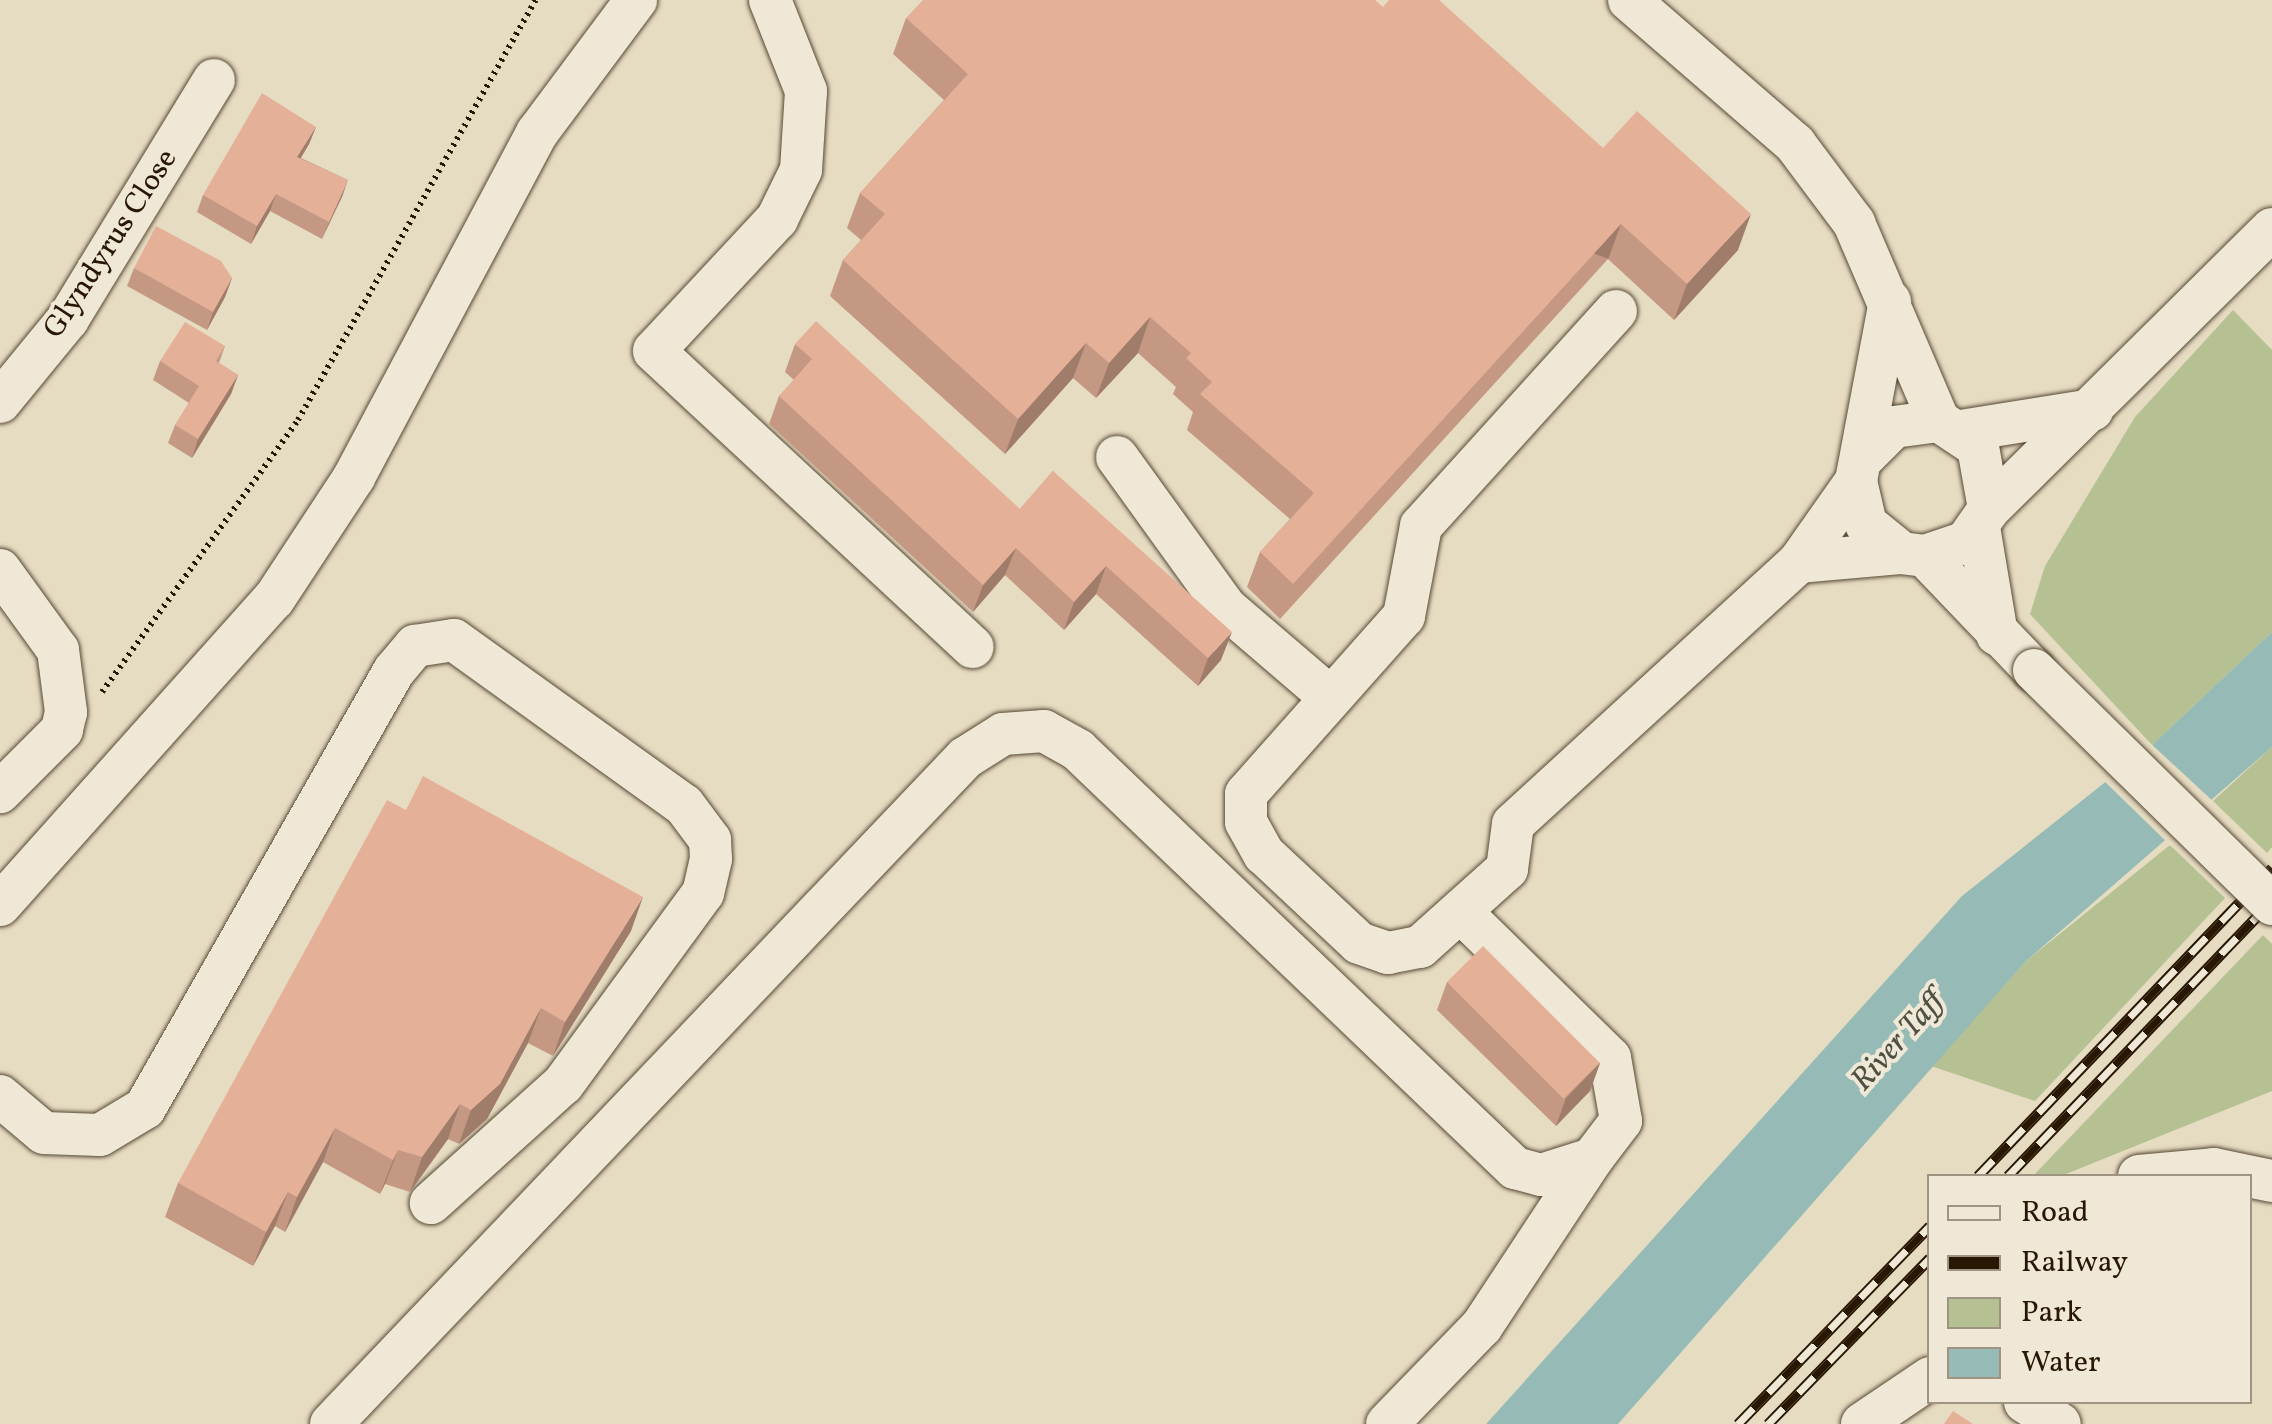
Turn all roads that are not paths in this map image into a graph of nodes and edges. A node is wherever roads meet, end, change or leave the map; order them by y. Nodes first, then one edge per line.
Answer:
1 (636, 0) edge
2 (770, 0) edge
3 (1629, 0) edge
4 (214, 80) dead end
5 (2272, 229) edge
6 (1890, 301) junction
7 (1616, 311) dead end
8 (0, 402) edge
9 (2092, 410) junction
10 (1950, 426) junction
11 (1117, 457) dead end
12 (1859, 470) junction
13 (1984, 518) junction
14 (1913, 554) junction
15 (1799, 562) junction
16 (0, 570) edge
17 (1997, 634) junction
18 (973, 647) dead end
19 (1330, 696) junction
20 (0, 792) edge
21 (2272, 904) edge
22 (0, 905) edge
23 (1461, 912) junction
24 (0, 1096) edge
25 (1592, 1159) junction
26 (2160, 1174) edge
27 (2238, 1174) edge
28 (431, 1203) dead end
29 (1927, 1380) edge
30 (2028, 1404) edge
31 (331, 1424) edge
32 (1387, 1424) edge
33 (1862, 1424) edge
34 (2060, 1424) edge

1 - 22 street
2 - 18 street
3 - 6 street
4 - 8 street, Glyndyrus Close
5 - 9 street
6 - 10 street
6 - 12 street
7 - 19 street
9 - 10 street
9 - 13 street
10 - 12 street
10 - 13 street
11 - 19 street
12 - 14 street
12 - 15 street
13 - 14 street
13 - 17 street
14 - 15 street
14 - 17 street
15 - 23 street
16 - 20 street
17 - 21 street, bridge
19 - 23 street
23 - 25 street
24 - 28 street
25 - 31 street
25 - 32 street
26 - 27 street
29 - 33 street
30 - 34 street

